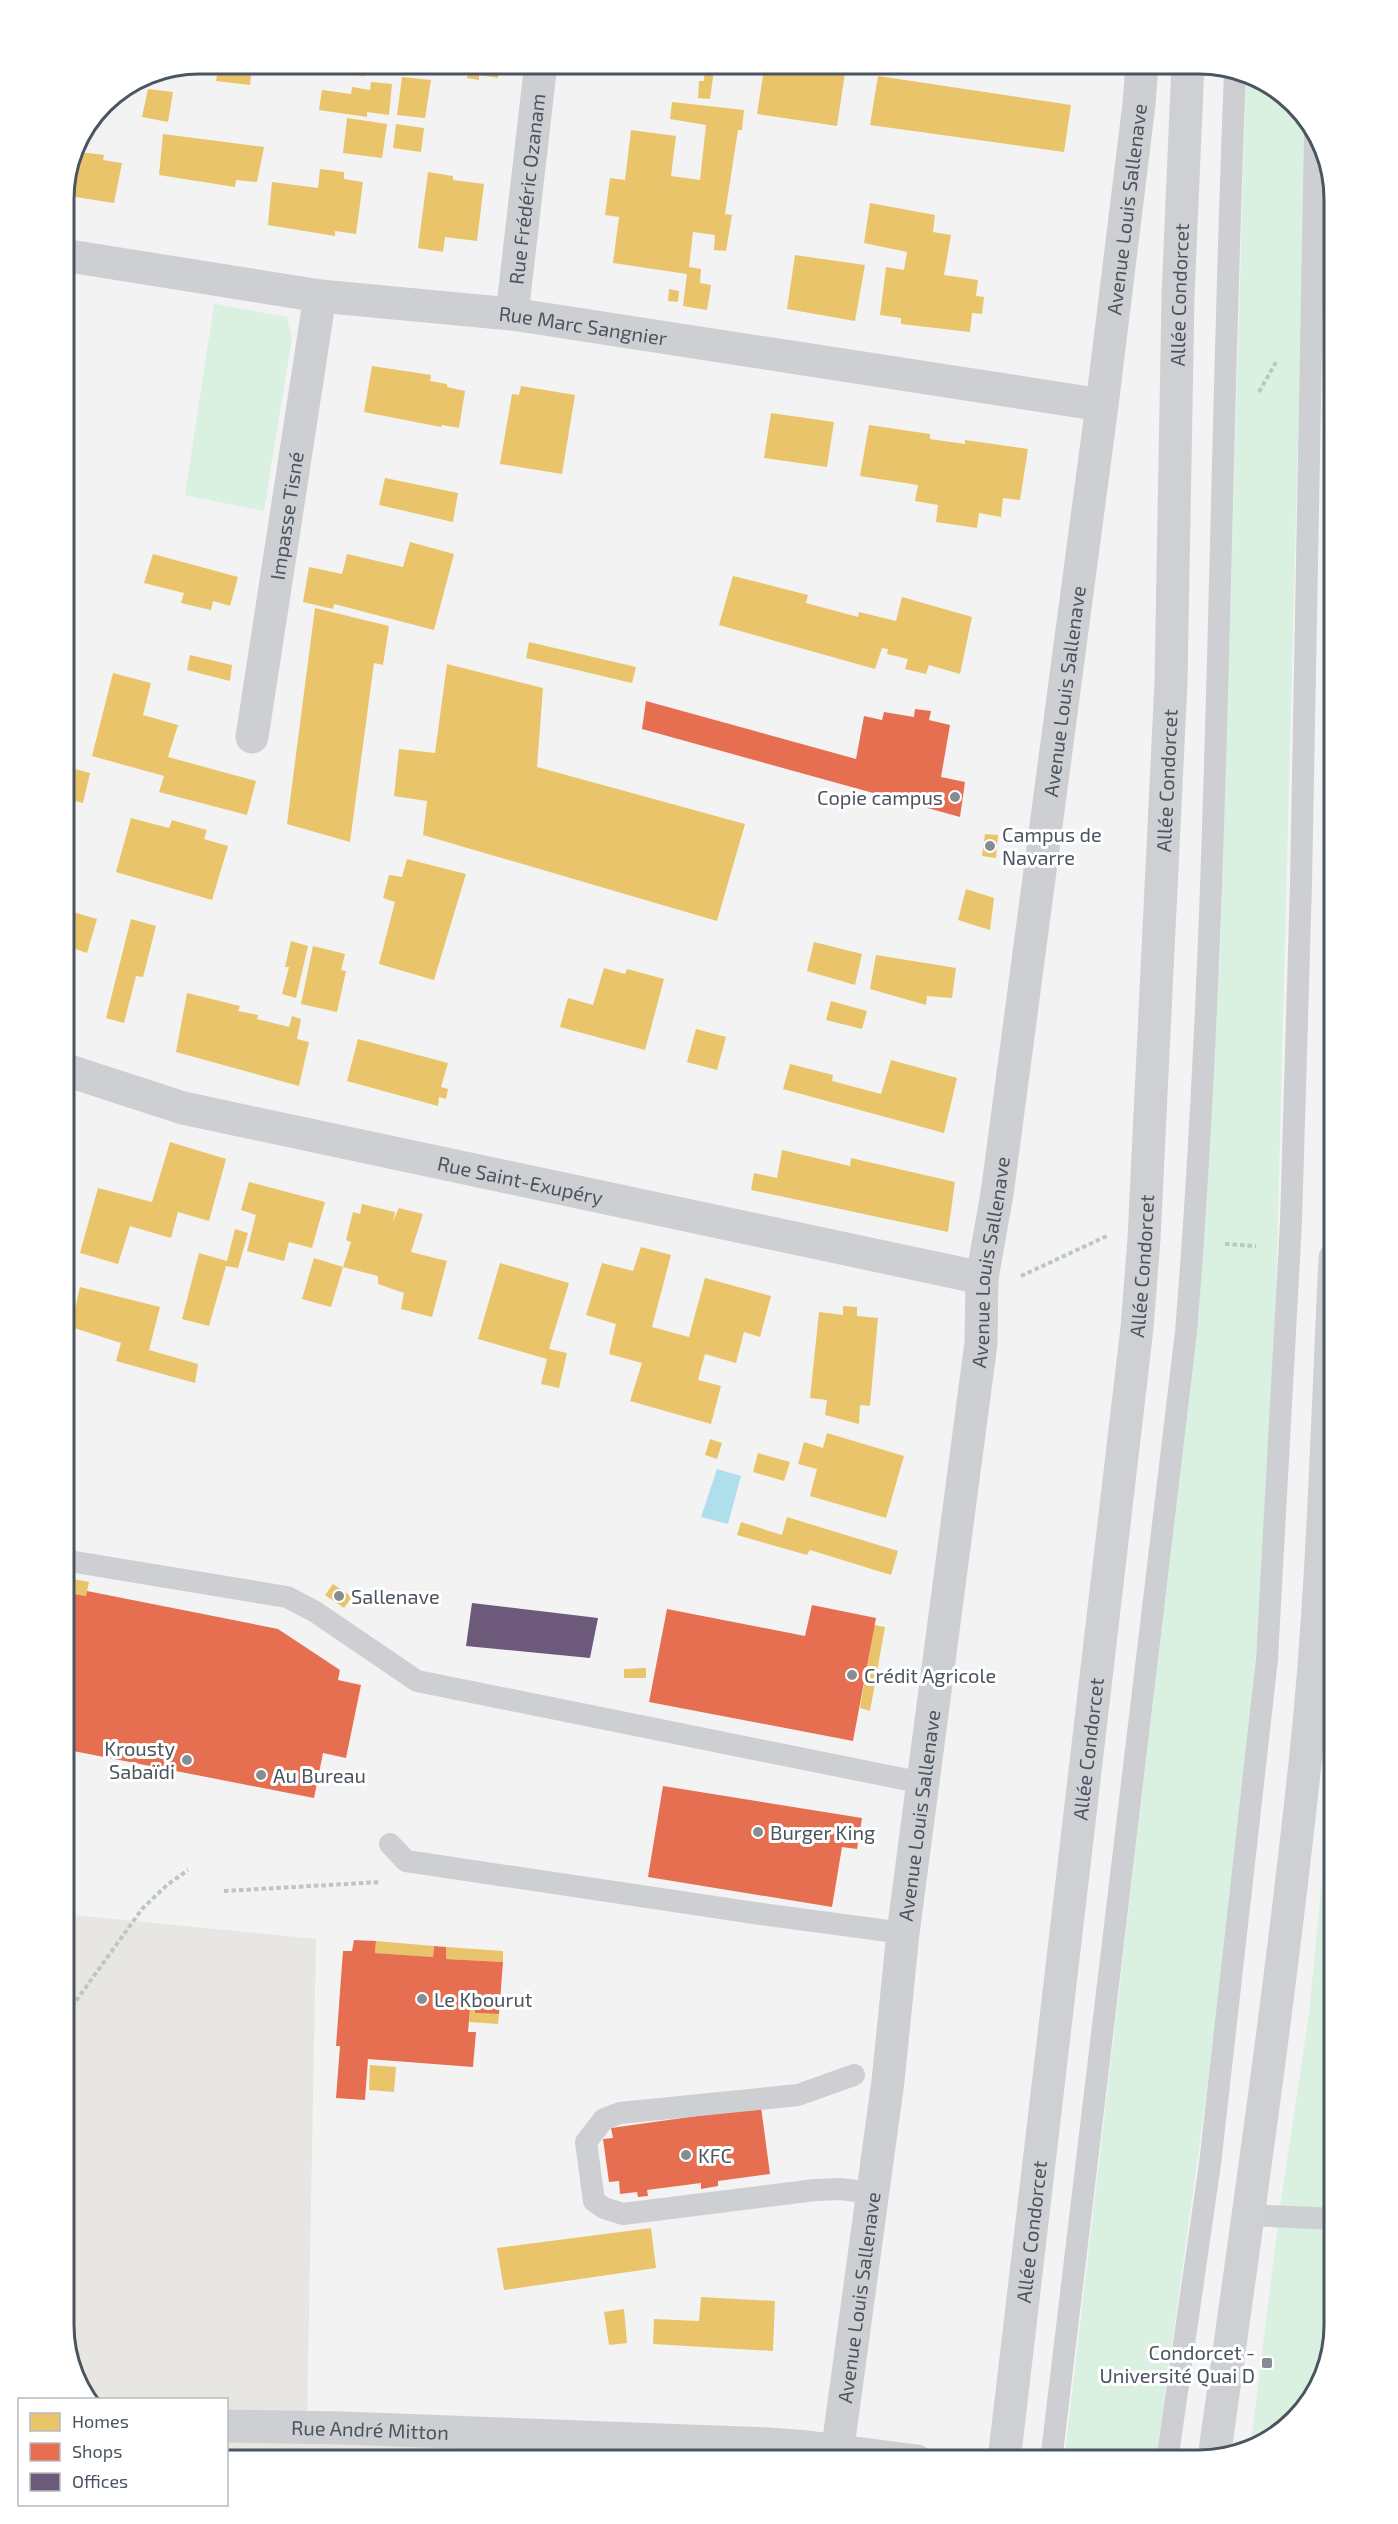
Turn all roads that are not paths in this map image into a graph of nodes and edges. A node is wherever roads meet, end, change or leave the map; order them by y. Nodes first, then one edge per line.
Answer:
1 (540, 74) edge
2 (1141, 74) edge
3 (1188, 74) edge
4 (1235, 79) edge
5 (1315, 150) edge
6 (74, 257) edge
7 (320, 296) junction
8 (512, 314) junction
9 (1102, 405) junction
10 (252, 737) dead end
11 (74, 1073) edge
12 (982, 1278) junction
13 (1324, 1473) edge
14 (74, 1562) edge
15 (923, 1783) junction
16 (390, 1844) dead end
17 (903, 1933) junction
18 (854, 2074) dead end
19 (873, 2193) junction
20 (1250, 2215) junction
21 (1324, 2218) edge
22 (228, 2426) edge
23 (1216, 2449) edge
24 (802, 2450) edge
25 (838, 2450) edge
26 (1005, 2450) edge
27 (1052, 2450) edge
28 (1169, 2450) edge

1 - 8 street, Rue Frédéric Ozanam
2 - 9 street, Avenue Louis Sallenave
3 - 26 main road, Allée Condorcet
4 - 27 lane
5 - 28 lane
6 - 7 street, Rue Marc Sangnier
7 - 8 street, Rue Marc Sangnier
7 - 10 street, Impasse Tisné
8 - 9 street, Rue Marc Sangnier
9 - 12 street, Avenue Louis Sallenave
11 - 12 street, Rue Saint-Exupéry
12 - 15 street, Avenue Louis Sallenave
13 - 20 main road
14 - 15 lane
15 - 17 street, Avenue Louis Sallenave
16 - 17 lane
17 - 19 street, Avenue Louis Sallenave
18 - 19 lane
19 - 25 street, Avenue Louis Sallenave
20 - 21 lane
20 - 23 main road
22 - 24 street, Rue André Mitton

